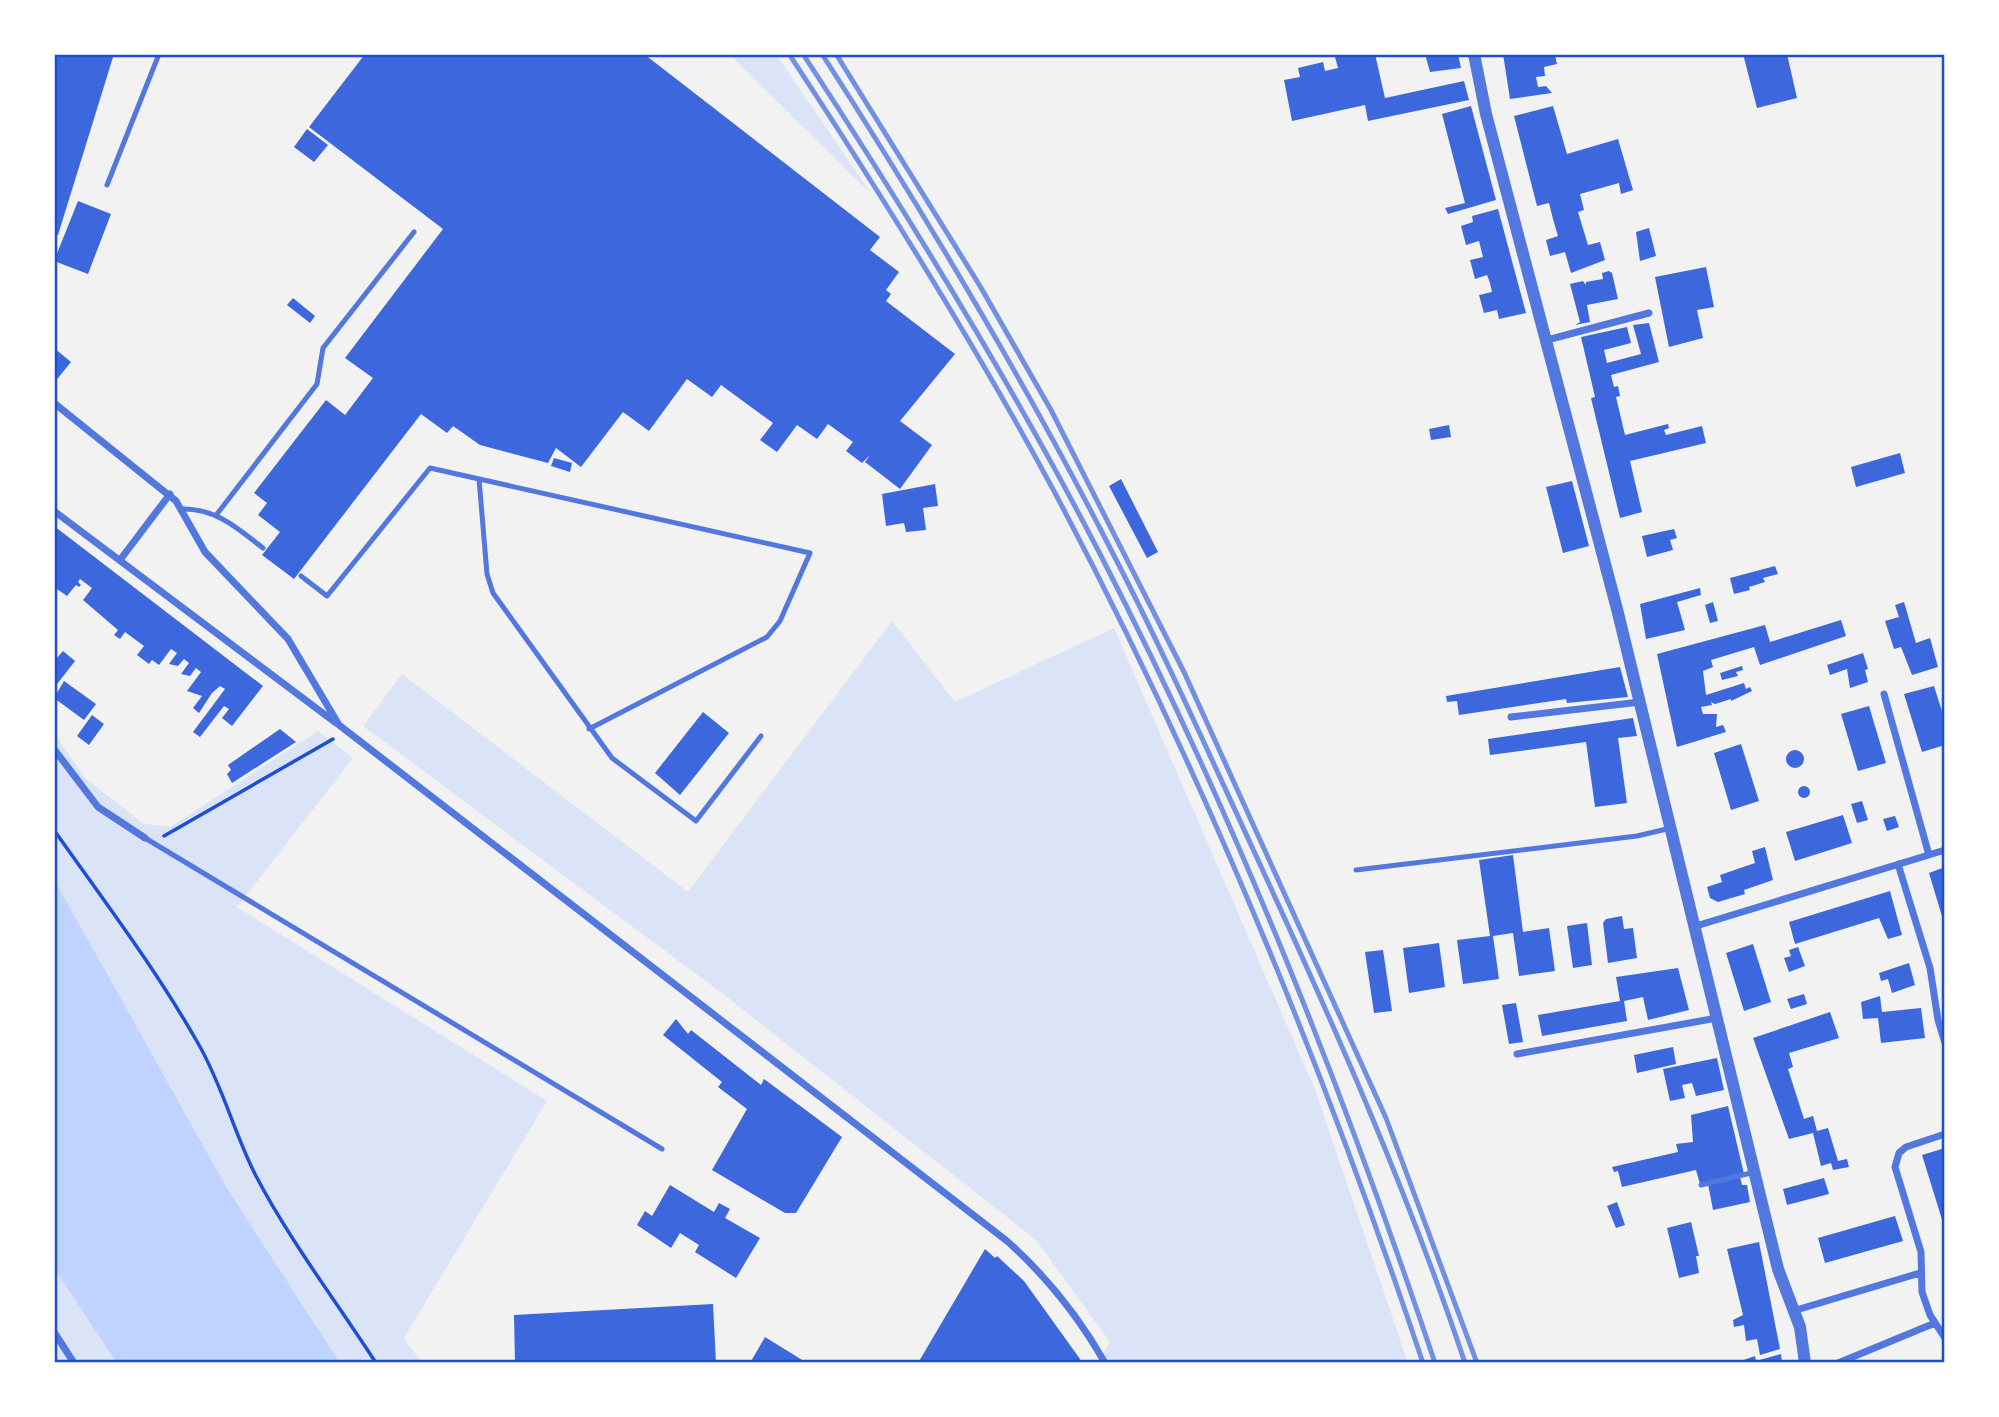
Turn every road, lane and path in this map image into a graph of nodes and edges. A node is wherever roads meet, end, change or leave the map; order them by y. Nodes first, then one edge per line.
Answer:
1 (159, 54) edge
2 (1474, 54) edge
3 (107, 185) dead end
4 (414, 232) dead end
5 (1648, 313) dead end
6 (1547, 340) junction
7 (54, 402) edge
8 (479, 479) junction
9 (170, 494) junction
10 (183, 509) junction
11 (54, 511) edge
12 (217, 514) junction
13 (263, 548) dead end
14 (120, 560) junction
15 (301, 576) dead end
16 (1884, 694) dead end
17 (1641, 702) junction
18 (1511, 717) dead end
19 (339, 725) junction
20 (589, 729) junction
21 (350, 734) junction
22 (761, 736) dead end
23 (54, 749) edge
24 (1671, 828) junction
25 (54, 830) edge
26 (145, 838) junction
27 (1945, 850) edge
28 (1929, 855) junction
29 (1898, 864) junction
30 (1356, 870) dead end
31 (1696, 926) junction
32 (1718, 1018) junction
33 (1945, 1043) edge
34 (1517, 1054) dead end
35 (1945, 1134) edge
36 (662, 1149) dead end
37 (1755, 1172) junction
38 (1701, 1185) dead end
39 (1920, 1273) junction
40 (1793, 1311) junction
41 (1935, 1323) junction
42 (54, 1332) edge
43 (1945, 1338) edge
44 (74, 1363) edge
45 (376, 1363) edge
46 (1105, 1363) edge
47 (1805, 1363) edge
48 (1838, 1363) edge

1 - 3 lane
2 - 6 street
4 - 12 lane
5 - 6 street
6 - 17 street
7 - 9 street
8 - 15 lane
8 - 20 lane
8 - 20 lane
9 - 10 street
9 - 14 street
10 - 12 lane
10 - 19 street
11 - 14 street
12 - 13 lane
14 - 19 street
16 - 28 street
17 - 18 street
17 - 24 street
19 - 21 street
20 - 22 lane
21 - 26 path
21 - 46 street
23 - 26 street
24 - 30 lane
24 - 31 street
25 - 45 path
26 - 36 lane
27 - 28 street
28 - 29 street
29 - 31 street
29 - 33 street
31 - 32 street
32 - 34 street
32 - 37 street
35 - 39 street
37 - 38 lane
37 - 40 street
39 - 40 street
39 - 41 street
40 - 47 street
41 - 43 street
41 - 48 street
42 - 44 street

